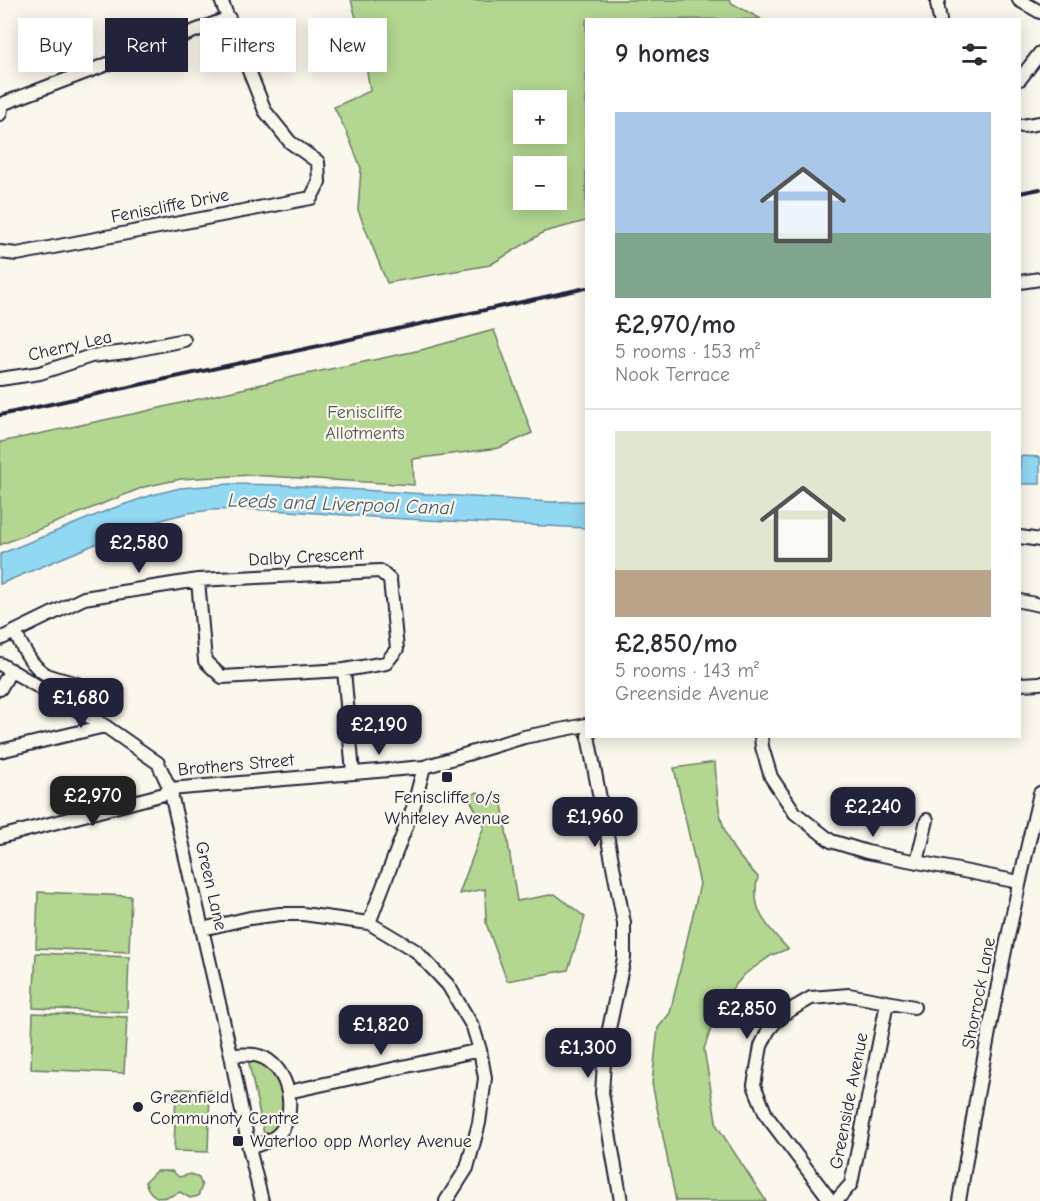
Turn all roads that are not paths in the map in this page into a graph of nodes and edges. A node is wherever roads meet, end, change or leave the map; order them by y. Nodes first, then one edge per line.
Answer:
1 (221, 0) edge
2 (939, 0) edge
3 (1019, 0) edge
4 (1040, 12) edge
5 (229, 18) edge
6 (940, 18) edge
7 (200, 29) edge
8 (1040, 53) edge
9 (250, 72) edge
10 (1021, 79) edge
11 (0, 114) edge
12 (1040, 123) edge
13 (1022, 126) dead end
14 (0, 252) edge
15 (1040, 279) edge
16 (1021, 282) edge
17 (184, 340) dead end
18 (0, 379) edge
19 (1021, 537) edge
20 (1040, 540) edge
21 (198, 580) junction
22 (1021, 602) edge
23 (1040, 605) edge
24 (15, 633) junction
25 (0, 639) edge
26 (5, 667) edge
27 (344, 670) junction
28 (1040, 683) edge
29 (1021, 684) edge
30 (0, 689) edge
31 (89, 689) dead end
32 (105, 726) junction
33 (585, 726) edge
34 (588, 738) edge
35 (761, 738) edge
36 (0, 751) edge
37 (424, 767) junction
38 (353, 773) junction
39 (170, 789) junction
40 (1040, 794) edge
41 (927, 820) dead end
42 (0, 837) edge
43 (917, 862) junction
44 (1019, 882) junction
45 (369, 923) junction
46 (202, 929) junction
47 (887, 1003) junction
48 (914, 1007) dead end
49 (480, 1050) junction
50 (231, 1055) junction
51 (288, 1092) junction
52 (249, 1148) junction
53 (262, 1201) edge
54 (446, 1201) edge
55 (621, 1201) edge
56 (831, 1201) edge
57 (836, 1201) edge
58 (959, 1201) edge

1 - 5 street
2 - 6 street
3 - 4 street
7 - 11 street
8 - 10 street
9 - 14 street, Feniscliffe Drive
12 - 13 street
15 - 16 street
17 - 18 street, Cherry Lea
19 - 20 street
21 - 24 street, Dalby Crescent
21 - 27 street, Dalby Crescent
21 - 27 street, Dalby Crescent
22 - 23 street
24 - 25 street, Dalby Crescent
24 - 31 street
26 - 30 street
26 - 32 street, Green Lane
27 - 38 street
28 - 29 street
32 - 36 street
32 - 39 street, Green Lane
33 - 37 street, Brothers Street
34 - 55 street
35 - 43 street
37 - 38 street, Brothers Street
37 - 45 street
38 - 39 street, Brothers Street
39 - 42 street, Brothers Street
39 - 46 street, Green Lane
40 - 44 street, Shorrock Lane
41 - 43 street
43 - 44 street
44 - 58 street, Shorrock Lane
45 - 46 street
45 - 49 street
46 - 50 street, Green Lane
47 - 48 street, Greenside Avenue
47 - 56 street, Greenside Avenue
47 - 57 street, Greenside Avenue
49 - 51 street
49 - 54 street
50 - 51 street
50 - 52 street, Green Lane
51 - 52 street
52 - 53 street, Green Lane

